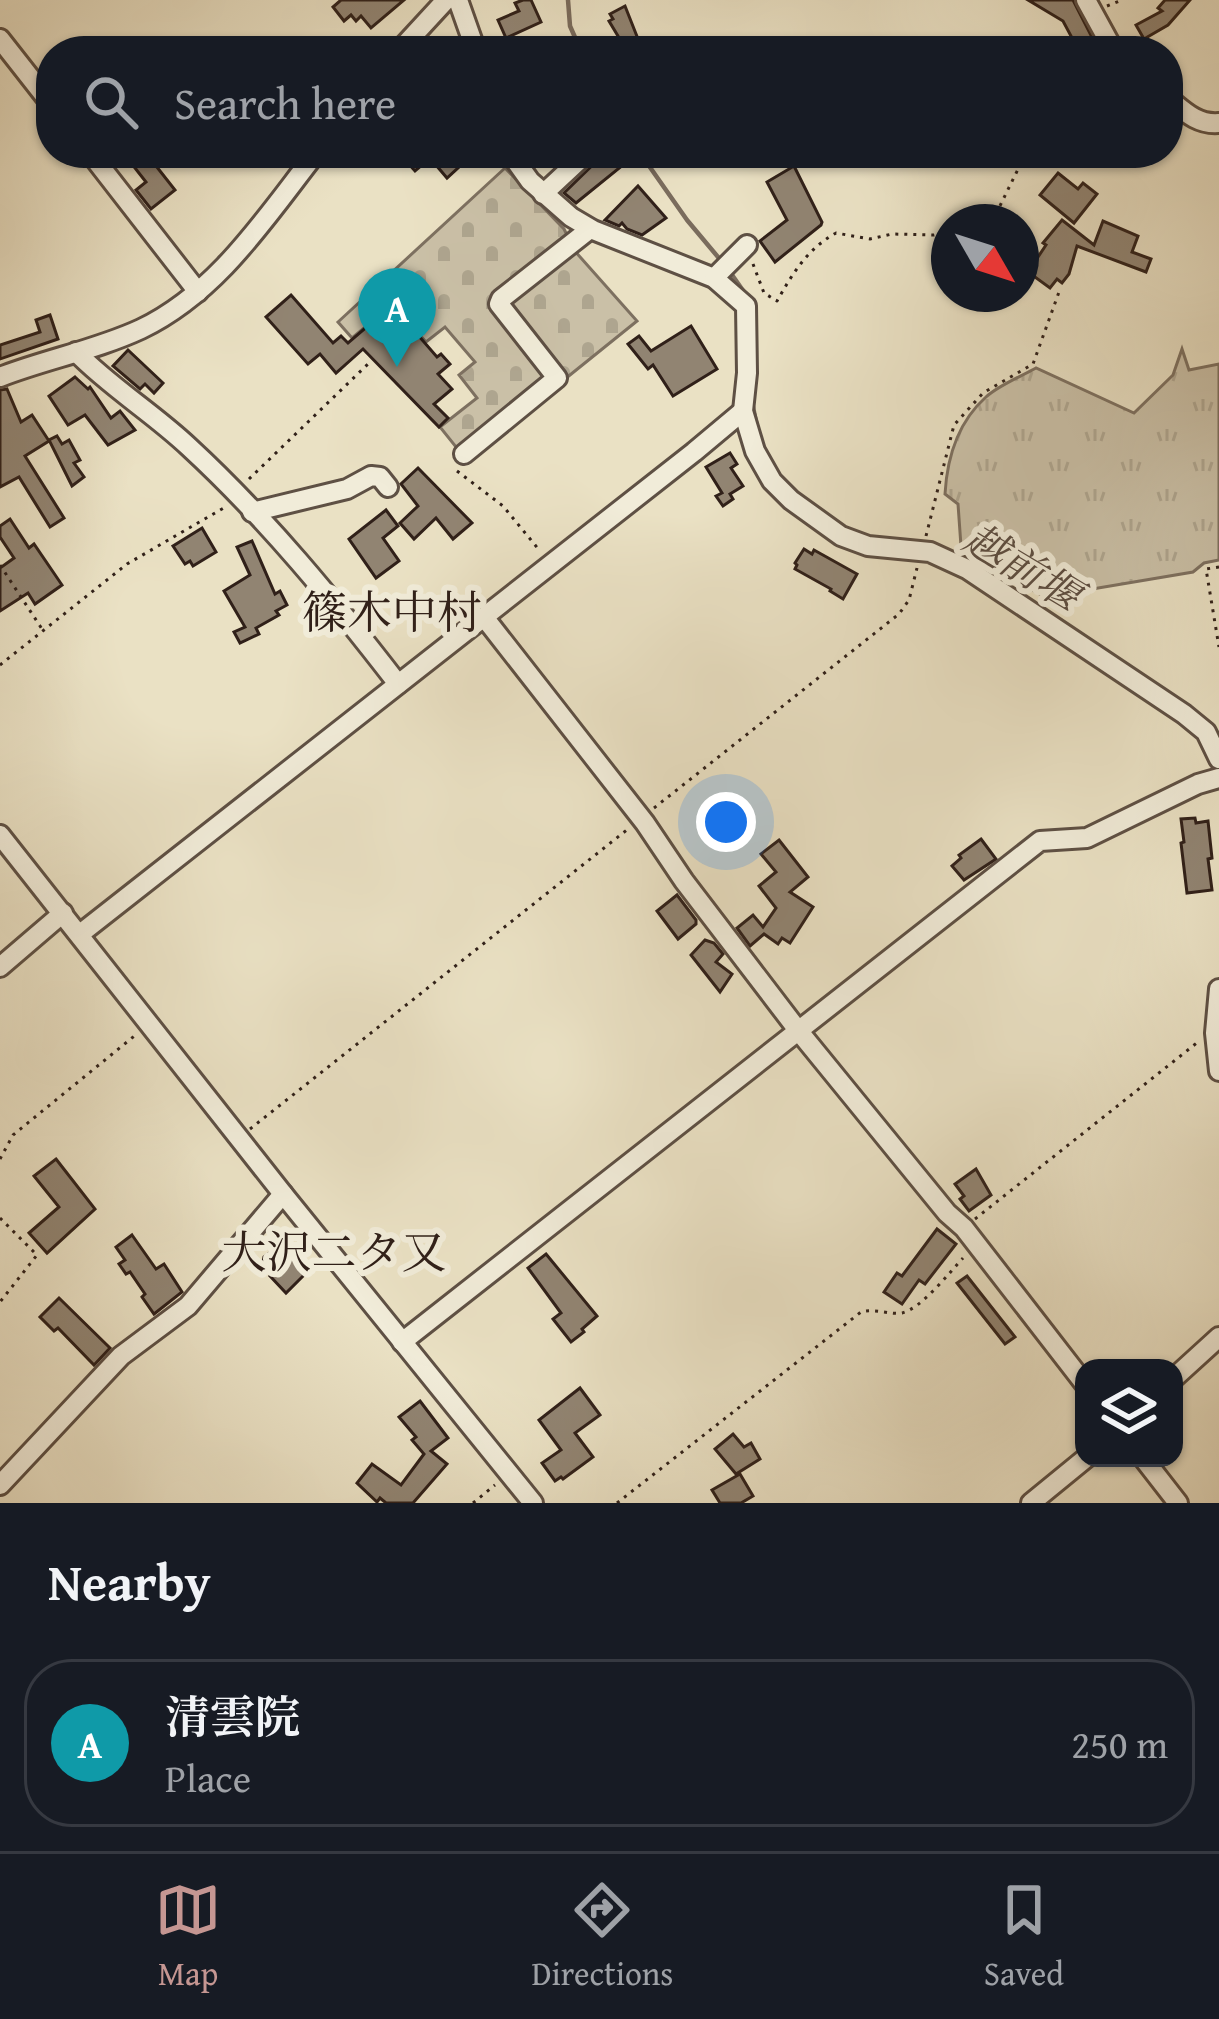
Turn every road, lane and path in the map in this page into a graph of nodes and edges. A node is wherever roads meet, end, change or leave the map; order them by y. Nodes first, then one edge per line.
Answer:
1 (446, 0) edge
2 (458, 0) edge
3 (1086, 0) edge
4 (413, 36) edge
5 (471, 36) edge
6 (1106, 36) edge
7 (0, 39) edge
8 (36, 85) edge
9 (1183, 110) edge
10 (1219, 123) edge
11 (102, 168) edge
12 (304, 168) edge
13 (522, 168) edge
14 (571, 168) edge
15 (1019, 168) edge
16 (543, 194) junction
17 (1001, 204) edge
18 (590, 229) junction
19 (931, 235) edge
20 (747, 245) joint
21 (721, 271) junction
22 (198, 292) junction
23 (1059, 292) dead end
24 (76, 352) junction
25 (368, 364) dead end
26 (0, 377) edge
27 (742, 410) junction
28 (464, 454) joint
29 (388, 487) dead end
30 (242, 502) junction
31 (924, 543) junction
32 (550, 565) junction
33 (0, 566) edge
34 (1219, 567) edge
35 (484, 617) junction
36 (43, 631) junction
37 (1219, 647) edge
38 (0, 665) edge
39 (398, 684) junction
40 (1219, 759) edge
41 (1219, 778) edge
42 (642, 818) junction
43 (0, 835) edge
44 (63, 913) junction
45 (80, 934) junction
46 (0, 967) edge
47 (1219, 989) edge
48 (149, 1024) junction
49 (797, 1029) junction
50 (1215, 1033) junction
51 (1219, 1071) edge
52 (239, 1137) junction
53 (0, 1160) edge
54 (283, 1194) junction
55 (0, 1218) edge
56 (970, 1235) junction
57 (0, 1302) edge
58 (1219, 1337) edge
59 (402, 1342) junction
60 (1183, 1370) edge
61 (1075, 1371) edge
62 (1075, 1467) edge
63 (1149, 1467) edge
64 (509, 1474) junction
65 (0, 1485) edge
66 (473, 1503) edge
67 (533, 1503) edge
68 (617, 1503) edge
69 (1030, 1503) edge
70 (1178, 1503) edge

1 - 4 street
2 - 5 street
3 - 6 street
7 - 8 street
9 - 10 street
11 - 22 street
12 - 22 street
13 - 16 street
14 - 16 street
15 - 17 path
16 - 18 street
18 - 21 street
18 - 28 street
19 - 20 path
20 - 21 street
21 - 27 street
22 - 24 street
23 - 31 path
24 - 26 street
24 - 30 street
25 - 30 path
27 - 31 street
27 - 32 street
28 - 32 path
29 - 30 street
30 - 36 path
30 - 39 street
31 - 40 street
31 - 42 path
32 - 35 street
33 - 36 path
34 - 37 path
35 - 39 street
35 - 42 street
36 - 38 path
39 - 45 street
41 - 49 street
42 - 49 street
42 - 52 path
43 - 44 street
44 - 45 street
44 - 46 street
45 - 48 street
47 - 50 street
48 - 52 street
48 - 53 path
49 - 56 street
49 - 59 street
50 - 51 street
50 - 56 path
52 - 54 street
54 - 59 street
54 - 65 street
55 - 57 path
56 - 61 street
56 - 68 path
58 - 60 street
59 - 64 street
62 - 69 street
63 - 70 street
64 - 66 path
64 - 67 street

